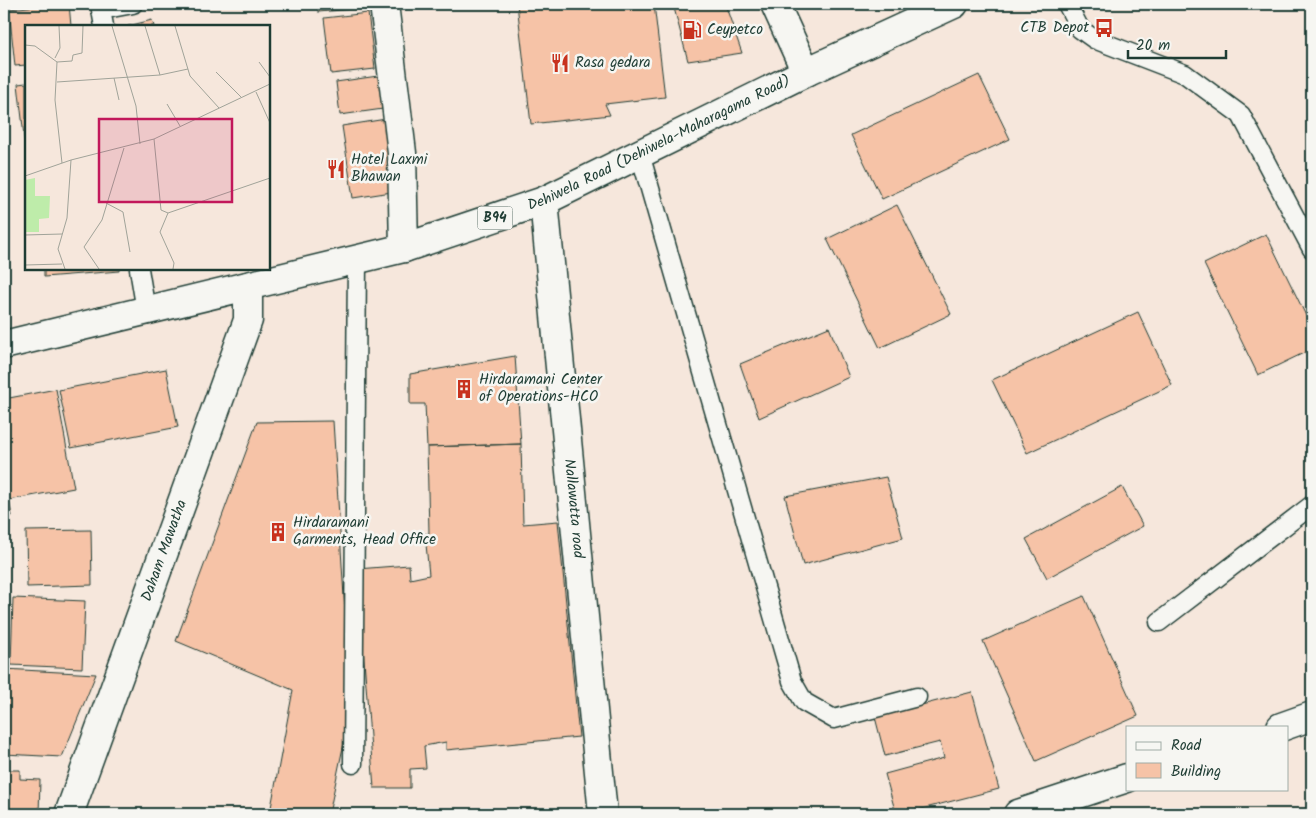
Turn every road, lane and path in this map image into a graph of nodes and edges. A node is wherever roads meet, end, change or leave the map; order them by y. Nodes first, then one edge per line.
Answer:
1 (133, 4) edge
2 (384, 4) edge
3 (775, 4) edge
4 (954, 4) edge
5 (1067, 4) edge
6 (104, 25) edge
7 (806, 72) junction
8 (640, 154) junction
9 (544, 201) junction
10 (404, 248) junction
11 (1312, 249) edge
12 (356, 260) junction
13 (140, 270) edge
14 (248, 286) junction
15 (146, 311) junction
16 (4, 345) edge
17 (1312, 505) edge
18 (1159, 622) dead end
19 (917, 697) dead end
20 (1312, 716) edge
21 (1284, 726) edge
22 (353, 764) dead end
23 (1126, 778) edge
24 (69, 814) edge
25 (602, 814) edge
26 (1018, 814) edge

1 - 6 lane
2 - 10 street
3 - 7 street
4 - 7 street, Dehiwela Road (Dehiwela-Maharagama Road) / B94
5 - 11 lane
7 - 8 street, Dehiwela Road (Dehiwela-Maharagama Road) / B94
8 - 9 street, Dehiwela Road (Dehiwela-Maharagama Road) / B94
8 - 19 lane
9 - 10 street, Dehiwela Road (Dehiwela-Maharagama Road) / B94
9 - 25 street, Nallawatta road
10 - 12 street, Dehiwela Road (Dehiwela-Maharagama Road) / B94
12 - 14 street, Dehiwela Road (Dehiwela-Maharagama Road) / B94
12 - 22 lane
13 - 15 lane
14 - 15 street, Dehiwela Road (Dehiwela-Maharagama Road) / B94
14 - 24 street, Daham Mawatha
15 - 16 street, Dehiwela Road (Dehiwela-Maharagama Road) / B94
17 - 18 lane
20 - 21 street
23 - 26 street

